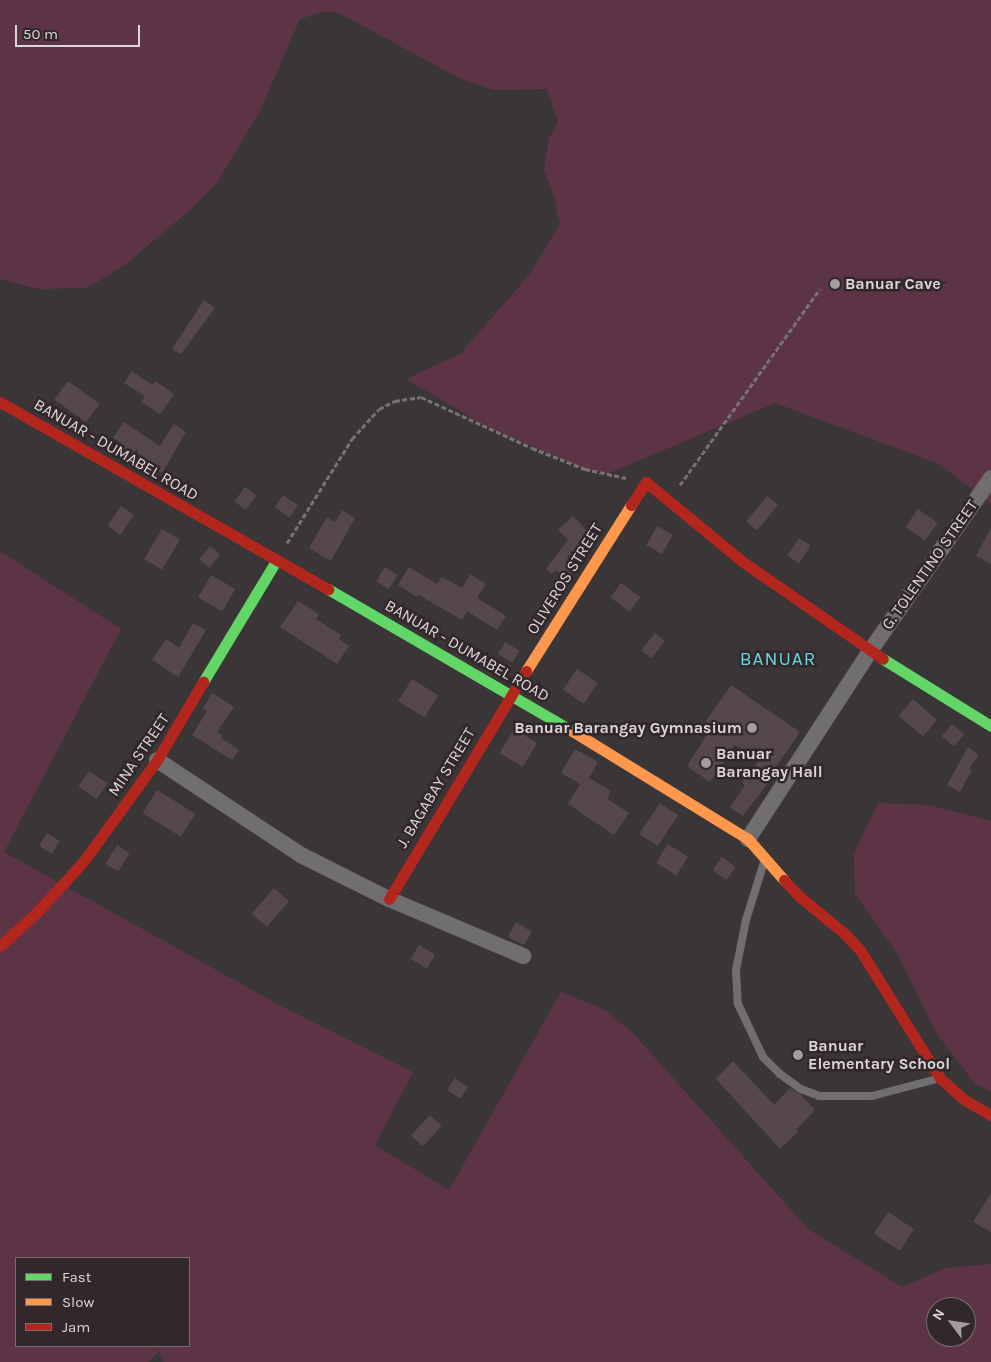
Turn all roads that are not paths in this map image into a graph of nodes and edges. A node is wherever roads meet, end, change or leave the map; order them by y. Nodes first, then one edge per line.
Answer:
1 (0, 402) edge
2 (991, 478) edge
3 (276, 561) junction
4 (870, 651) junction
5 (511, 694) junction
6 (991, 726) edge
7 (157, 760) junction
8 (748, 839) junction
9 (766, 858) junction
10 (388, 899) junction
11 (0, 946) edge
12 (523, 956) dead end
13 (940, 1078) junction
14 (991, 1115) edge

1 - 3 street, BANUAR - DUMABEL ROAD
2 - 4 street, G. TOLENTINO STREET
3 - 5 street, BANUAR - DUMABEL ROAD
3 - 7 street, MINA STREET
4 - 5 street, OLIVEROS STREET
4 - 6 street
4 - 8 street, G. TOLENTINO STREET
5 - 8 street, BANUAR - DUMABEL ROAD
5 - 10 street, J. BAGABAY STREET
7 - 10 street
7 - 11 street, MINA STREET
8 - 9 street, BANUAR - DUMABEL ROAD
9 - 13 street, BANUAR - DUMABEL ROAD
9 - 13 lane
10 - 12 street
13 - 14 street, BANUAR - DUMABEL ROAD

